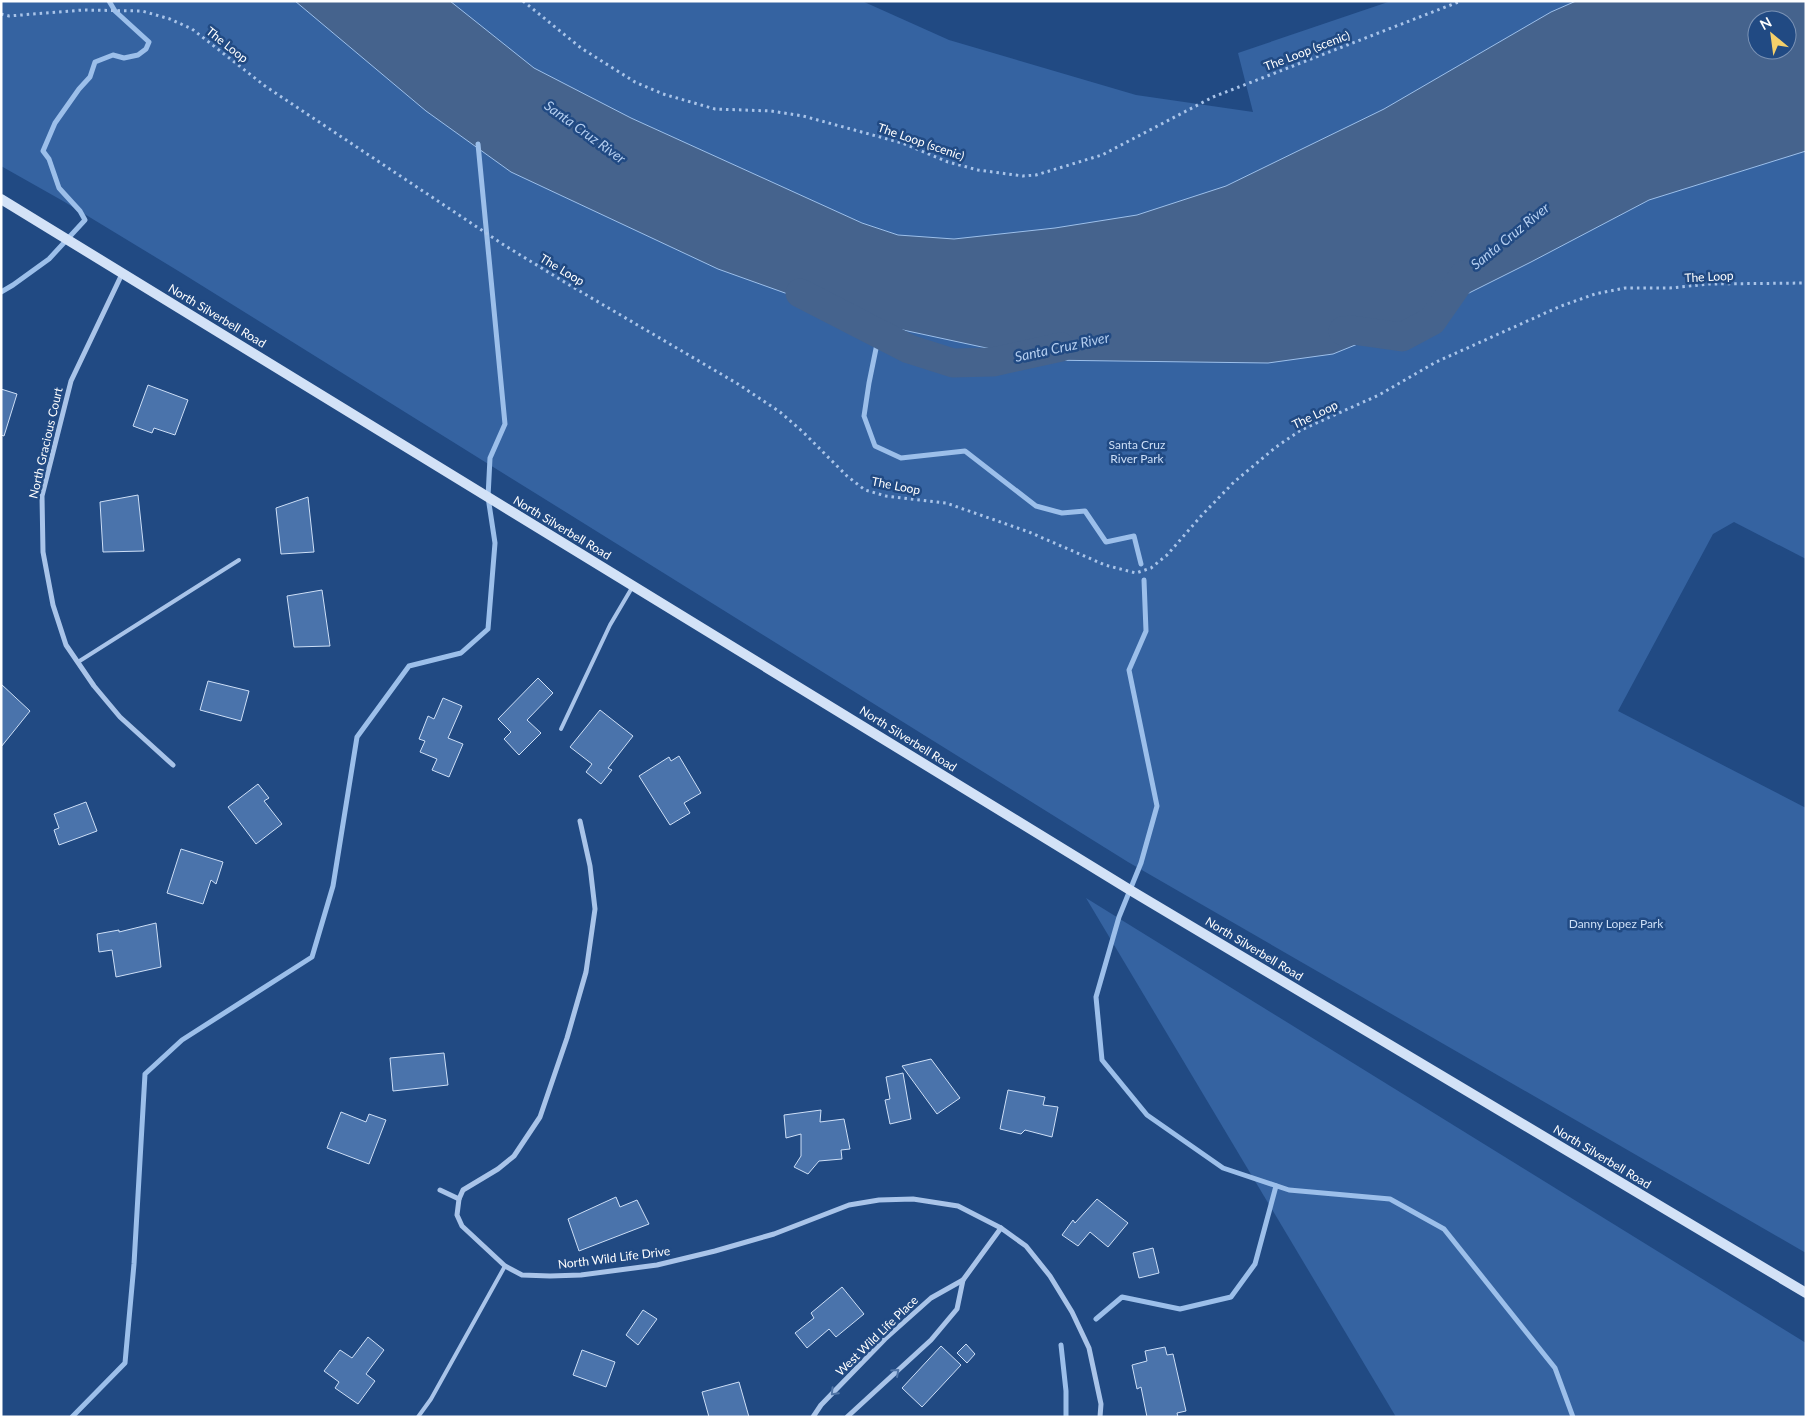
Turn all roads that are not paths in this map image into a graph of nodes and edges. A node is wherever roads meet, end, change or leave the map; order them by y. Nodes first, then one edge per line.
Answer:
1 (1, 199) edge
2 (123, 273) junction
3 (239, 560) dead end
4 (633, 586) junction
5 (78, 662) junction
6 (561, 729) dead end
7 (173, 765) dead end
8 (580, 821) dead end
9 (440, 1190) dead end
10 (458, 1199) junction
11 (1001, 1228) junction
12 (506, 1266) junction
13 (963, 1280) junction
14 (1806, 1293) edge
15 (418, 1417) edge
16 (813, 1417) edge
17 (847, 1417) edge
18 (1100, 1417) edge

1 - 2 main road, North Silverbell Road
2 - 4 main road, North Silverbell Road
2 - 5 street, North Gracious Court
3 - 5 lane
4 - 6 lane
4 - 14 main road, North Silverbell Road
5 - 7 street, North Gracious Court
8 - 10 street
9 - 10 street
10 - 12 street, North Wild Life Drive
11 - 12 street, North Wild Life Drive
11 - 13 street, West Wild Life Place
11 - 18 street, North Wild Life Drive
12 - 15 lane
13 -> 16 street, West Wild Life Place
17 -> 13 street, West Wild Life Place

